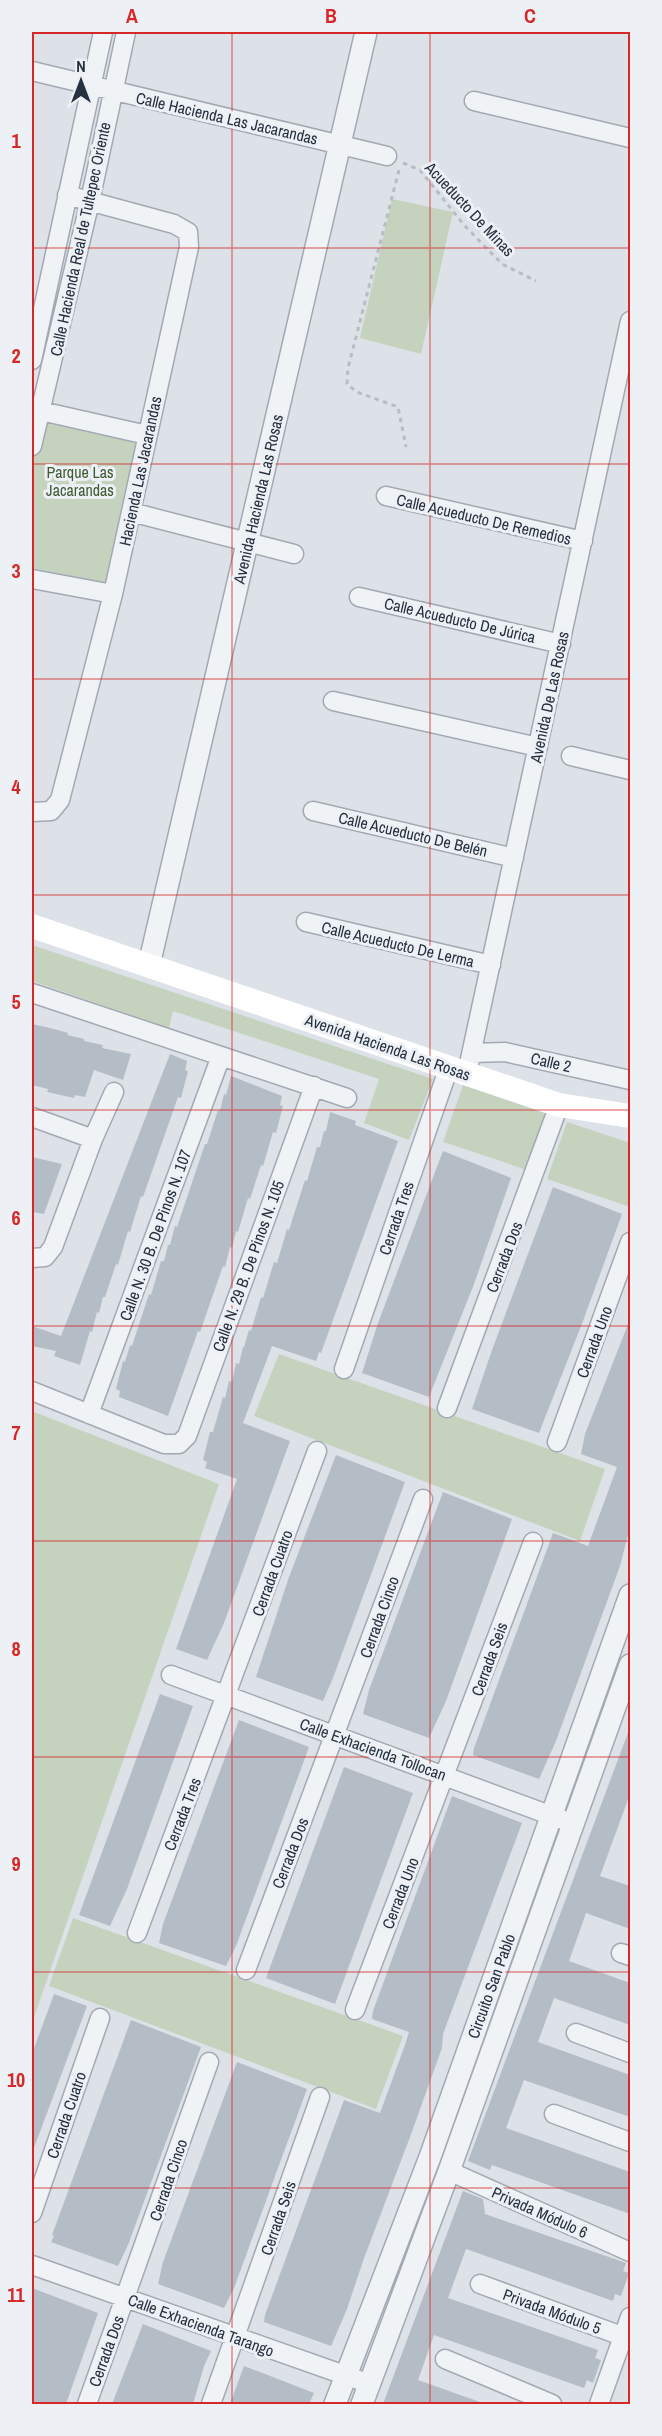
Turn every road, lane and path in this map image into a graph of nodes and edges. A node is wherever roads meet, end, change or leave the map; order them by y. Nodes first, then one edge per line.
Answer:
1 (103, 32) edge
2 (126, 32) edge
3 (366, 32) edge
4 (32, 71) edge
5 (90, 86) junction
6 (112, 90) junction
7 (474, 101) dead end
8 (630, 138) edge
9 (340, 144) junction
10 (394, 159) junction
11 (67, 195) junction
12 (90, 201) junction
13 (536, 281) dead end
14 (630, 321) edge
15 (32, 362) edge
16 (51, 369) junction
17 (41, 411) junction
18 (147, 435) junction
19 (32, 446) edge
20 (406, 447) dead end
21 (386, 496) dead end
22 (131, 512) junction
23 (583, 541) junction
24 (249, 542) junction
25 (294, 554) dead end
26 (32, 579) edge
27 (112, 594) junction
28 (359, 597) dead end
29 (561, 644) junction
30 (333, 701) dead end
31 (538, 747) junction
32 (571, 756) dead end
33 (630, 770) edge
34 (313, 811) dead end
35 (32, 812) edge
36 (514, 858) junction
37 (306, 922) dead end
38 (32, 926) edge
39 (149, 965) junction
40 (491, 965) junction
41 (32, 993) edge
42 (221, 1056) junction
43 (463, 1064) junction
44 (630, 1080) edge
45 (314, 1086) junction
46 (114, 1092) dead end
47 (348, 1098) dead end
48 (559, 1105) junction
49 (630, 1116) edge
50 (32, 1117) edge
51 (93, 1139) junction
52 (630, 1242) edge
53 (32, 1258) edge
54 (344, 1369) dead end
55 (32, 1391) edge
56 (447, 1408) dead end
57 (89, 1414) junction
58 (557, 1442) dead end
59 (317, 1451) dead end
60 (423, 1499) dead end
61 (532, 1542) dead end
62 (630, 1595) edge
63 (630, 1665) edge
64 (171, 1675) dead end
65 (226, 1695) junction
66 (335, 1735) junction
67 (445, 1776) junction
68 (553, 1816) junction
69 (574, 1824) junction
70 (137, 1933) dead end
71 (505, 1947) junction
72 (527, 1956) junction
73 (246, 1970) dead end
74 (355, 2010) dead end
75 (100, 2018) dead end
76 (576, 2033) dead end
77 (630, 2053) edge
78 (209, 2062) dead end
79 (320, 2097) dead end
80 (554, 2114) dead end
81 (630, 2142) edge
82 (450, 2171) junction
83 (32, 2213) edge
84 (630, 2252) edge
85 (32, 2265) edge
86 (480, 2284) dead end
87 (126, 2298) junction
88 (630, 2318) edge
89 (236, 2338) junction
90 (627, 2338) edge
91 (445, 2359) dead end
92 (346, 2376) junction
93 (370, 2384) junction
94 (87, 2404) edge
95 (211, 2404) edge
96 (335, 2404) edge
97 (362, 2404) edge
98 (552, 2404) edge
99 (599, 2404) edge

1 - 5 street
2 - 6 street, Calle Hacienda Real de Tultepec Oriente
3 - 9 street, Avenida Hacienda Las Rosas
4 - 5 street, Calle Hacienda Las Jacarandas
5 - 6 street, Calle Hacienda Las Jacarandas
5 - 11 street
6 - 9 street, Calle Hacienda Las Jacarandas
6 - 12 street, Calle Hacienda Real de Tultepec Oriente
7 - 8 street
9 - 10 street, Calle Hacienda Las Jacarandas
9 - 24 street, Avenida Hacienda Las Rosas
10 - 13 path, Acueducto De Minas
10 - 20 path
11 - 12 street, Hacienda Las Jacarandas
11 - 15 street
12 - 16 street, Calle Hacienda Real de Tultepec Oriente
12 - 18 street, Hacienda Las Jacarandas
14 - 23 street, Avenida De Las Rosas
15 - 16 street
16 - 17 street, Calle Hacienda Real de Tultepec Oriente
17 - 18 street, Hacienda Las Jacarandas
17 - 19 street, Calle Hacienda Real de Tultepec Oriente
18 - 22 street, Hacienda Las Jacarandas
21 - 23 street, Calle Acueducto De Remedios
22 - 24 street
22 - 27 street, Hacienda Las Jacarandas
23 - 29 street, Avenida De Las Rosas
24 - 25 street
24 - 39 street, Avenida Hacienda Las Rosas
26 - 27 street
27 - 35 street, Hacienda Las Jacarandas
28 - 29 street, Calle Acueducto De Júrica
29 - 31 street, Avenida De Las Rosas
30 - 31 street
31 - 36 street, Avenida De Las Rosas
32 - 33 street
34 - 36 street, Calle Acueducto De Belén
36 - 40 street, Avenida De Las Rosas
37 - 40 street, Calle Acueducto De Lerma
38 - 39 main road, Avenida Hacienda Las Rosas
39 - 43 main road, Avenida Hacienda Las Rosas
40 - 43 street, Avenida De Las Rosas
41 - 42 street
42 - 45 street
42 - 57 street, Calle N. 30 B. De Pinos N. 107
43 - 44 street, Calle 2
43 - 48 main road, Avenida Hacienda Las Rosas
43 - 54 street, Cerrada Tres
45 - 47 street
45 - 57 street, Calle N. 29 B. De Pinos N. 105
46 - 51 street
48 - 49 main road, Avenida Hacienda Las Rosas
48 - 56 street, Cerrada Dos
50 - 51 street
51 - 53 street
52 - 58 street, Cerrada Uno
55 - 57 street
59 - 65 street, Cerrada Cuatro
60 - 66 street, Cerrada Cinco
61 - 67 street, Cerrada Seis
62 - 68 street, Circuito San Pablo
63 - 69 street, Circuito San Pablo
64 - 65 street, Calle Exhacienda Tollocan
65 - 66 street, Calle Exhacienda Tollocan
65 - 70 street, Cerrada Tres
66 - 67 street, Calle Exhacienda Tollocan
66 - 73 street, Cerrada Dos
67 - 68 street, Calle Exhacienda Tollocan
67 - 74 street, Cerrada Uno
68 - 69 street, Calle Exhacienda Tollocan
68 - 71 street, Circuito San Pablo
69 - 72 street, Circuito San Pablo
71 - 72 street
71 - 92 street, Circuito San Pablo
72 - 82 street, Circuito San Pablo
75 - 83 street, Cerrada Cuatro
76 - 77 street
78 - 87 street, Cerrada Cinco
79 - 89 street, Cerrada Seis
80 - 81 street
82 - 84 street, Privada Módulo 6
82 - 93 street, Circuito San Pablo
85 - 87 street, Calle Exhacienda Tarango
86 - 90 street, Privada Módulo 5
87 - 89 street, Calle Exhacienda Tarango
87 - 94 street, Cerrada Dos
88 - 90 street
89 - 92 street, Calle Exhacienda Tarango
89 - 95 street
90 - 99 street
91 - 98 street
92 - 93 street, Calle Exhacienda Tarango
92 - 96 street, Circuito San Pablo
93 - 97 street, Circuito San Pablo

